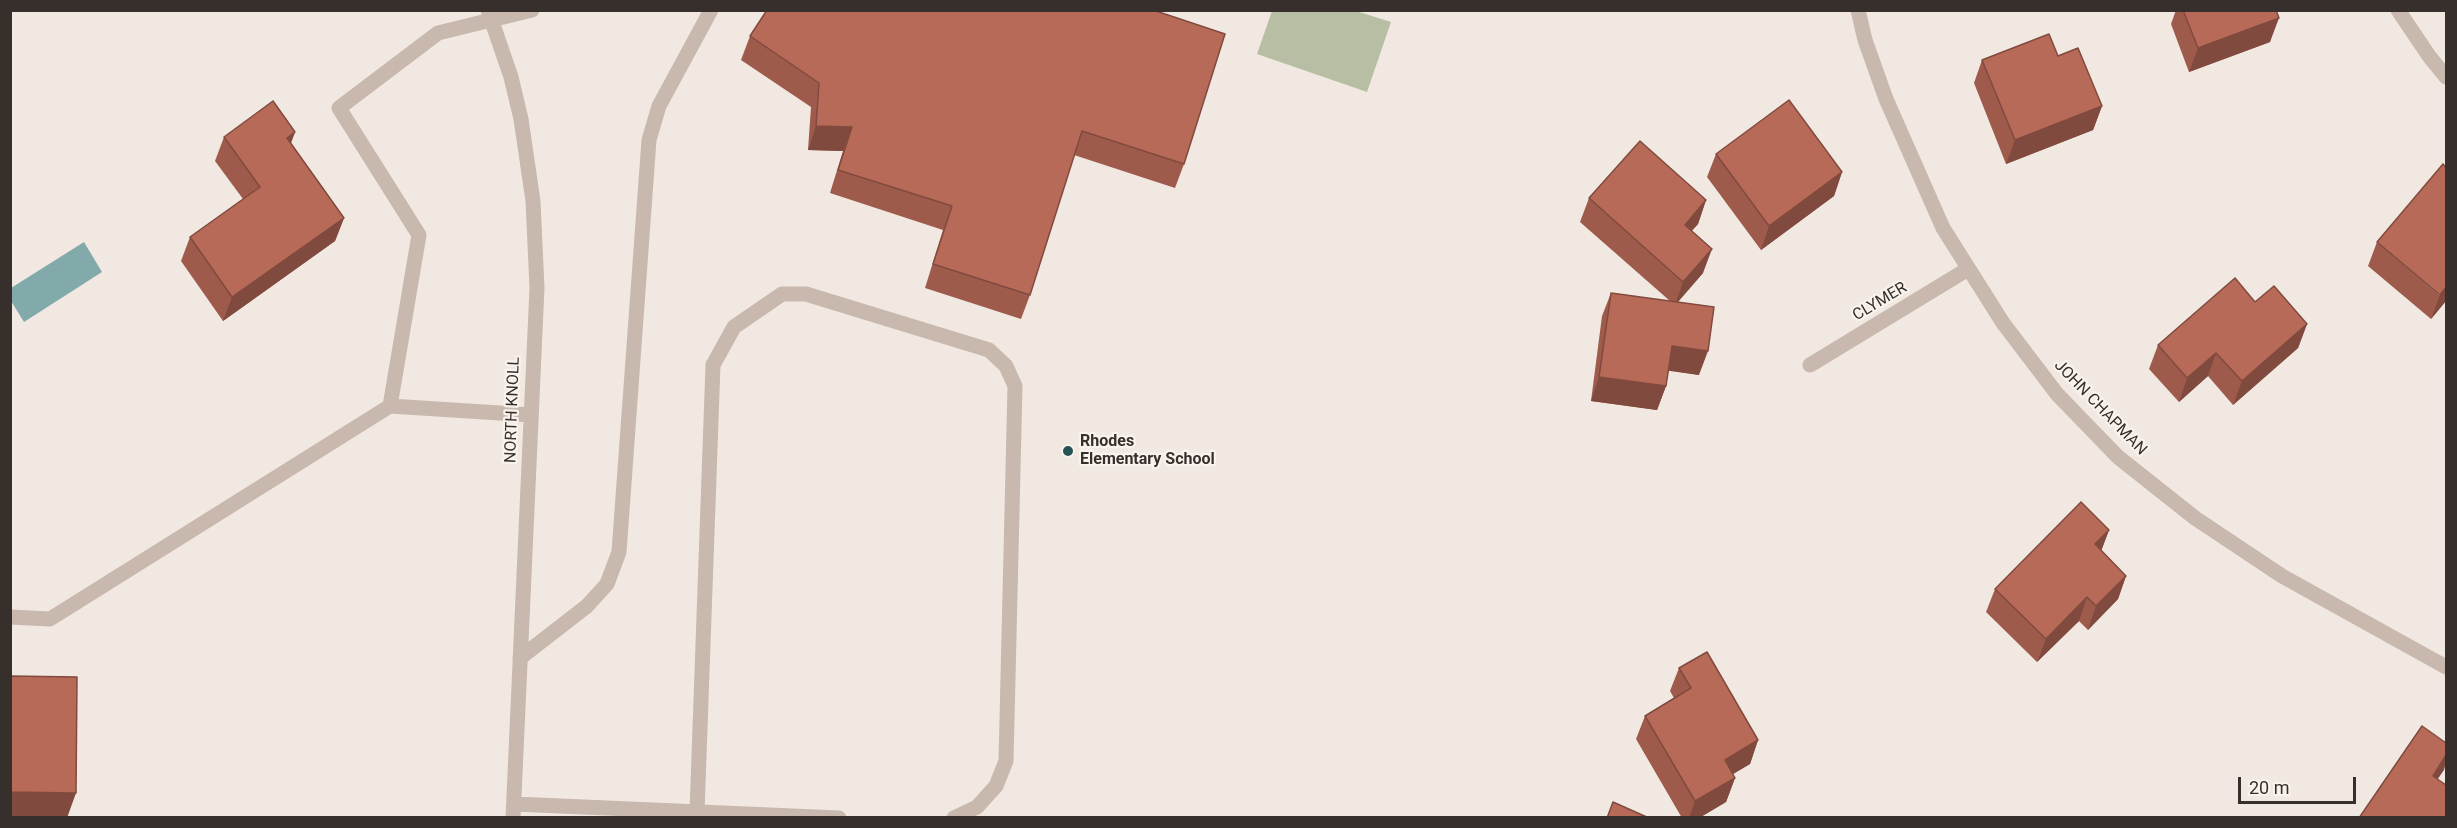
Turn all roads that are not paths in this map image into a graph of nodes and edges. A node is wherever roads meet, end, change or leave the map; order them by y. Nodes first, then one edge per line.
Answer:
1 (532, 10) edge
2 (1858, 10) edge
3 (2398, 10) edge
4 (705, 12) edge
5 (490, 15) edge
6 (2446, 77) edge
7 (1968, 269) junction
8 (1810, 365) dead end
9 (390, 406) junction
10 (531, 415) junction
11 (10, 617) edge
12 (520, 658) junction
13 (2446, 667) edge
14 (514, 811) edge
15 (698, 812) junction
16 (839, 818) edge
17 (954, 818) edge

1 - 5 street
2 - 7 street, JOHN CHAPMAN
3 - 6 street
4 - 12 street
5 - 9 street
5 - 10 street, NORTH KNOLL
7 - 8 street, CLYMER
7 - 13 street, JOHN CHAPMAN
9 - 10 street
9 - 11 street
10 - 12 street, NORTH KNOLL
12 - 14 street, NORTH KNOLL
14 - 15 street
15 - 16 street
15 - 17 street

